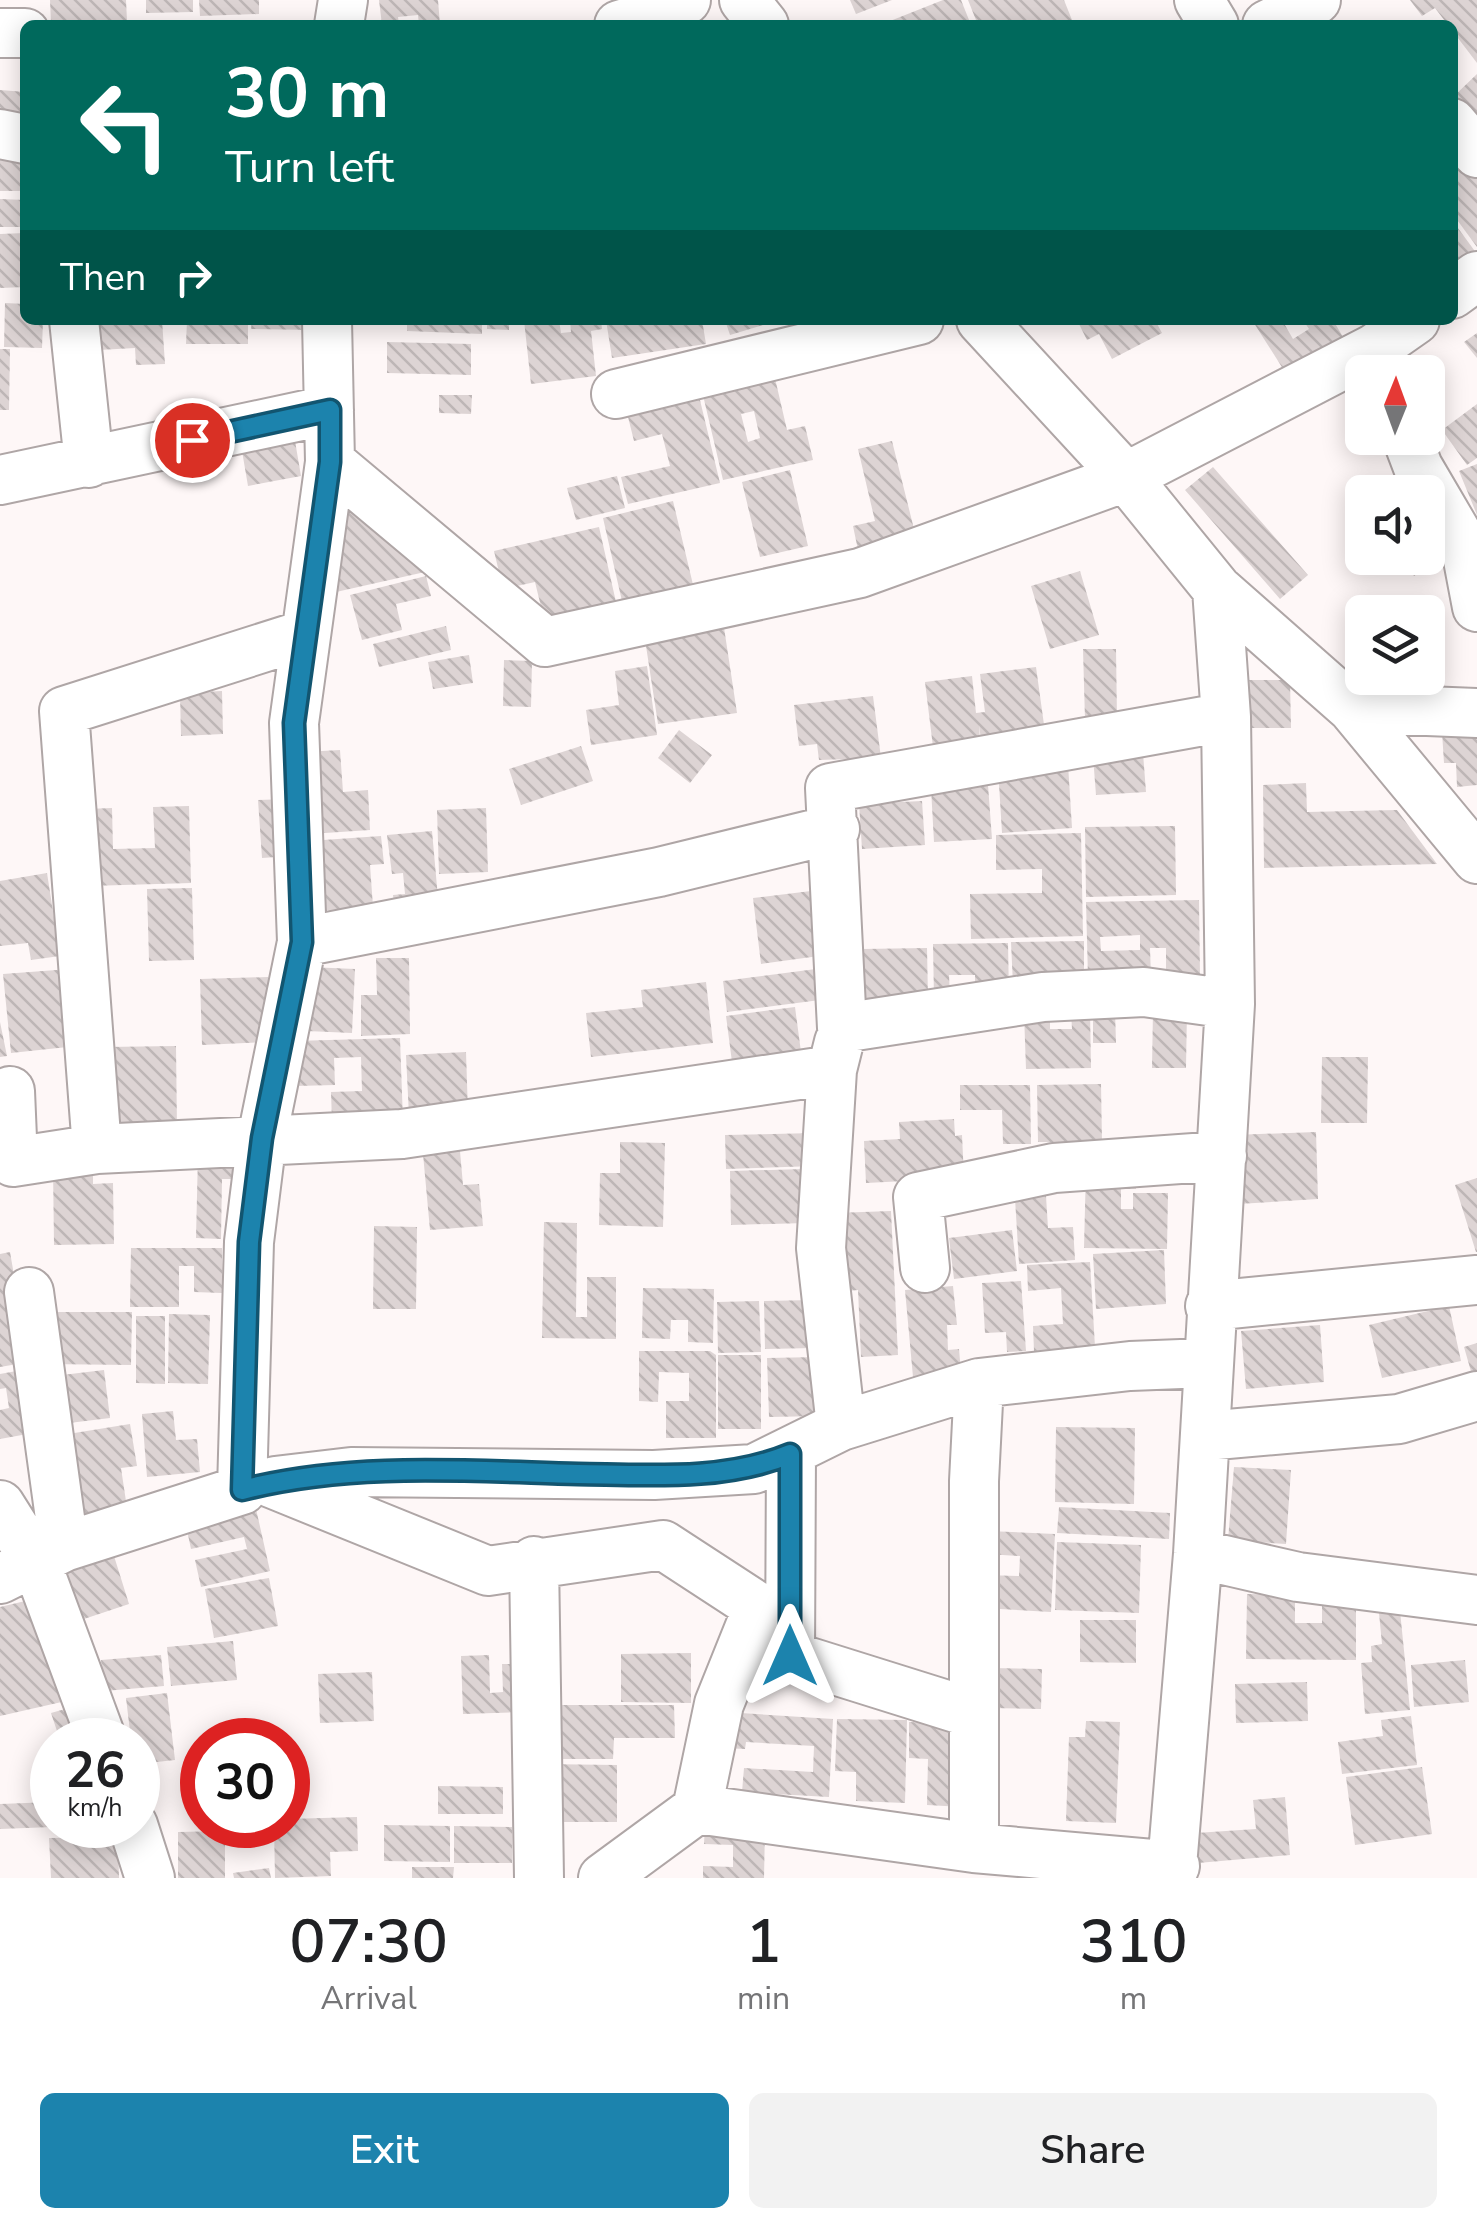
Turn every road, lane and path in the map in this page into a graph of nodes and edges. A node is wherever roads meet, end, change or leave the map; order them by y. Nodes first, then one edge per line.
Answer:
1 (686, 0) edge
2 (744, 0) edge
3 (1316, 0) edge
4 (636, 20) edge
5 (760, 20) edge
6 (1278, 20) edge
7 (1458, 131) edge
8 (1477, 153) edge
9 (75, 325) edge
10 (327, 325) edge
11 (899, 325) edge
12 (986, 325) edge
13 (1407, 325) edge
14 (1371, 347) edge
15 (616, 394) dead end
16 (330, 410) junction
17 (1413, 455) edge
18 (330, 462) junction
19 (89, 463) junction
20 (1126, 477) junction
21 (0, 480) edge
22 (1217, 589) junction
23 (1477, 607) edge
24 (304, 635) junction
25 (1352, 708) junction
26 (1477, 714) edge
27 (1226, 716) junction
28 (835, 828) junction
29 (1477, 858) edge
30 (302, 942) junction
31 (1230, 1004) junction
32 (837, 1049) junction
33 (10, 1091) dead end
34 (262, 1138) junction
35 (97, 1149) junction
36 (1222, 1156) junction
37 (925, 1268) dead end
38 (1477, 1280) edge
39 (29, 1292) dead end
40 (1210, 1306) junction
41 (1207, 1364) junction
42 (979, 1382) junction
43 (1477, 1396) edge
44 (841, 1426) junction
45 (1205, 1436) junction
46 (790, 1454) junction
47 (256, 1486) junction
48 (0, 1505) edge
49 (1198, 1554) junction
50 (534, 1561) junction
51 (33, 1563) edge
52 (1477, 1600) edge
53 (972, 1713) junction
54 (93, 1718) edge
55 (697, 1809) junction
56 (140, 1848) edge
57 (974, 1848) junction
58 (1173, 1872) edge
59 (150, 1878) edge
60 (539, 1878) edge
61 (603, 1878) edge

1 - 4 street
2 - 5 street
3 - 6 street
7 - 8 street
9 - 19 street
10 - 16 street
11 - 15 street
12 - 20 street
13 - 14 street
14 - 20 street
16 - 18 street
16 - 19 street
17 - 23 street
18 - 20 street
18 - 24 street
19 - 21 street
20 - 22 street
22 - 25 street
22 - 27 street
24 - 30 street
24 - 35 street
25 - 26 street
25 - 29 street
27 - 28 street
27 - 31 street
28 - 30 street
28 - 32 street
30 - 34 street
31 - 32 street
31 - 36 street
32 - 34 street
32 - 44 street
33 - 35 street
34 - 35 street
34 - 47 street
36 - 37 street
36 - 40 street
38 - 40 street
39 - 51 street
40 - 41 street
41 - 42 street
41 - 45 street
42 - 44 street
42 - 53 street
43 - 45 street
44 - 46 street
45 - 49 street
46 - 47 street
46 - 53 street
47 - 50 street
47 - 51 street
48 - 51 street
49 - 52 street
49 - 58 street
50 - 55 street
50 - 60 street
51 - 54 street
53 - 57 street
55 - 57 street
55 - 61 street
56 - 59 street
57 - 58 street

